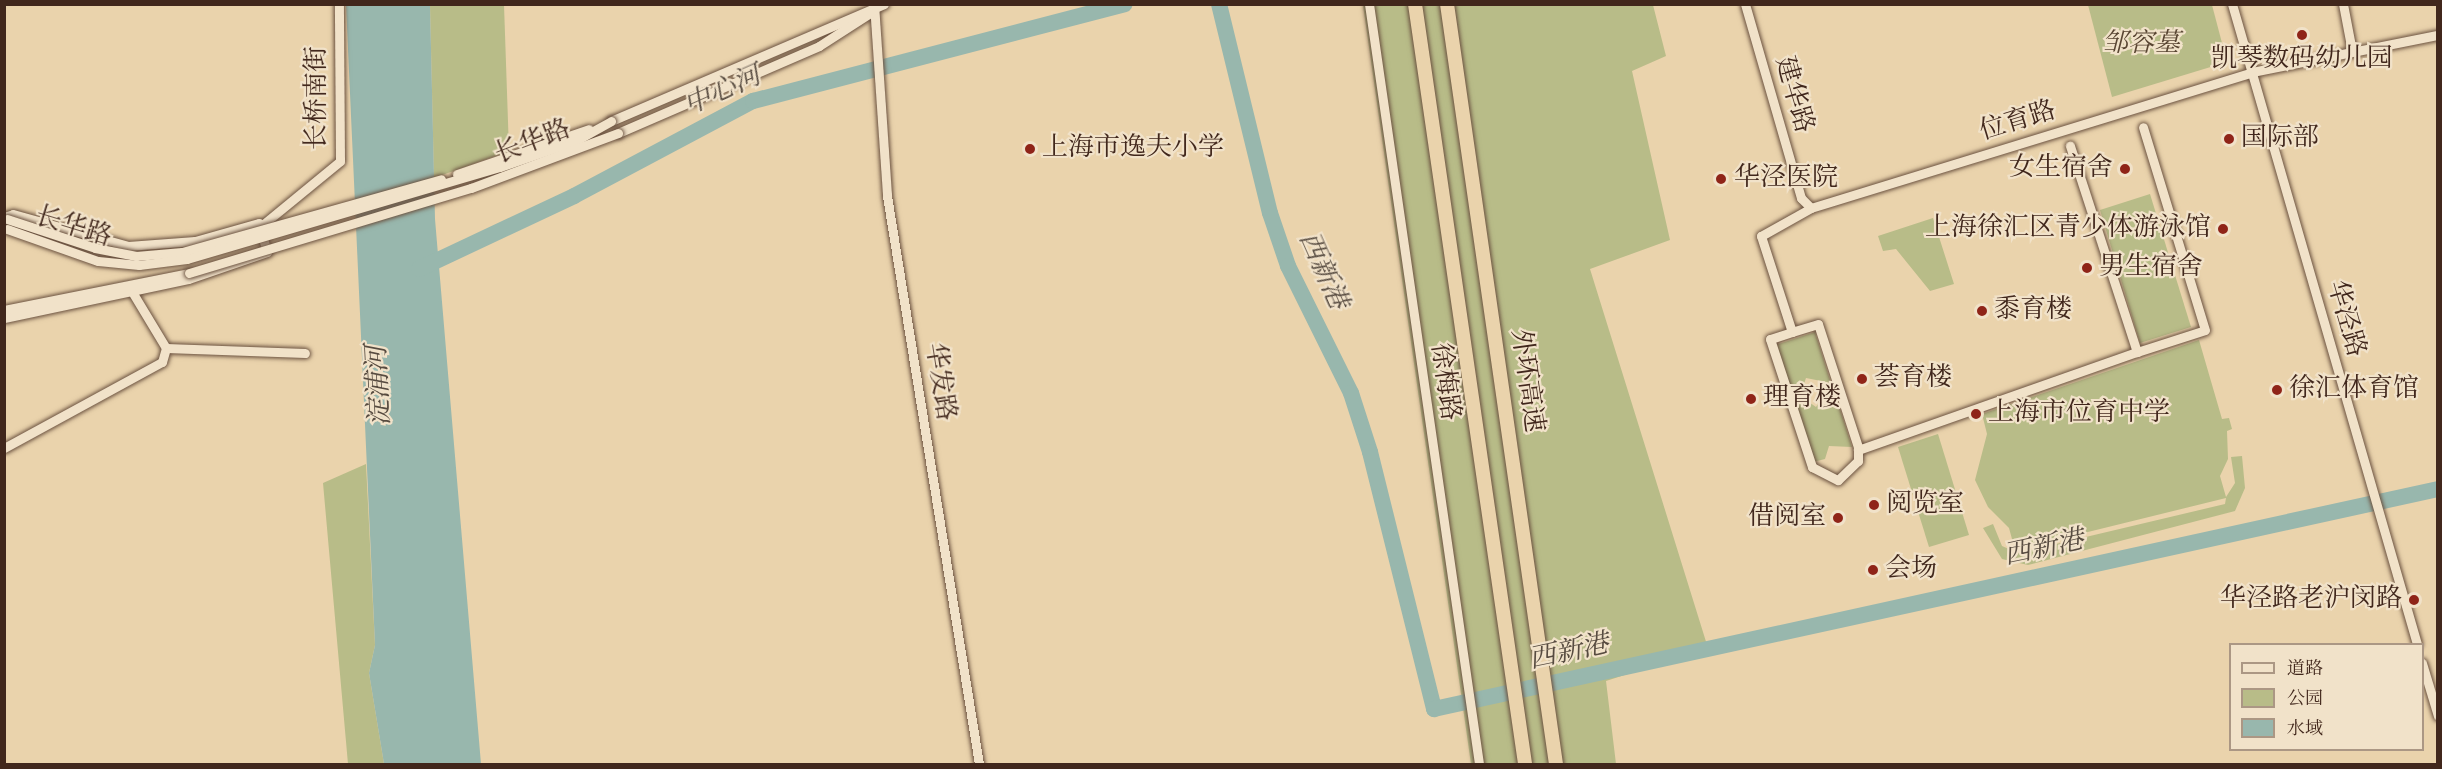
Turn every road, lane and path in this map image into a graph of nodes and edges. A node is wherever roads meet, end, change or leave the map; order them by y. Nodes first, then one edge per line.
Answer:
1 (339, 4) edge
2 (884, 4) edge
3 (1369, 4) edge
4 (1415, 4) edge
5 (1447, 4) edge
6 (1745, 4) edge
7 (2232, 4) edge
8 (2343, 4) edge
9 (874, 7) edge
10 (2438, 36) edge
11 (2352, 51) junction
12 (2252, 72) junction
13 (2143, 127) dead end
14 (2070, 146) dead end
15 (1810, 208) junction
16 (6, 223) edge
17 (261, 226) junction
18 (131, 290) junction
19 (4, 310) edge
20 (4, 318) edge
21 (1792, 332) junction
22 (166, 348) junction
23 (2137, 352) junction
24 (305, 353) dead end
25 (4, 448) edge
26 (1858, 450) junction
27 (2416, 643) edge
28 (2424, 670) edge
29 (2438, 716) edge
30 (979, 765) edge
31 (1479, 765) edge
32 (1525, 765) edge
33 (1556, 765) edge

1 - 17 street, 长桥南街
2 - 9 street, 长华路
3 - 31 street, 徐梅路
4 - 32 highway
5 - 33 highway, 外环高速
6 - 15 street, 建华路
7 - 12 street, 华泾路
8 - 11 street
9 - 16 street, 长华路, bridge
9 - 19 street, 长华路, bridge
9 - 30 street, 华发路
10 - 11 street, 位育路
11 - 12 street, 位育路
12 - 15 street, 位育路
12 - 27 street, 华泾路
13 - 23 street
14 - 23 street
15 - 21 street, 位育路
16 - 17 street
17 - 18 street
18 - 20 street
18 - 22 street
21 - 26 street
21 - 26 street
22 - 24 street
22 - 25 street
23 - 26 street
28 - 29 street

